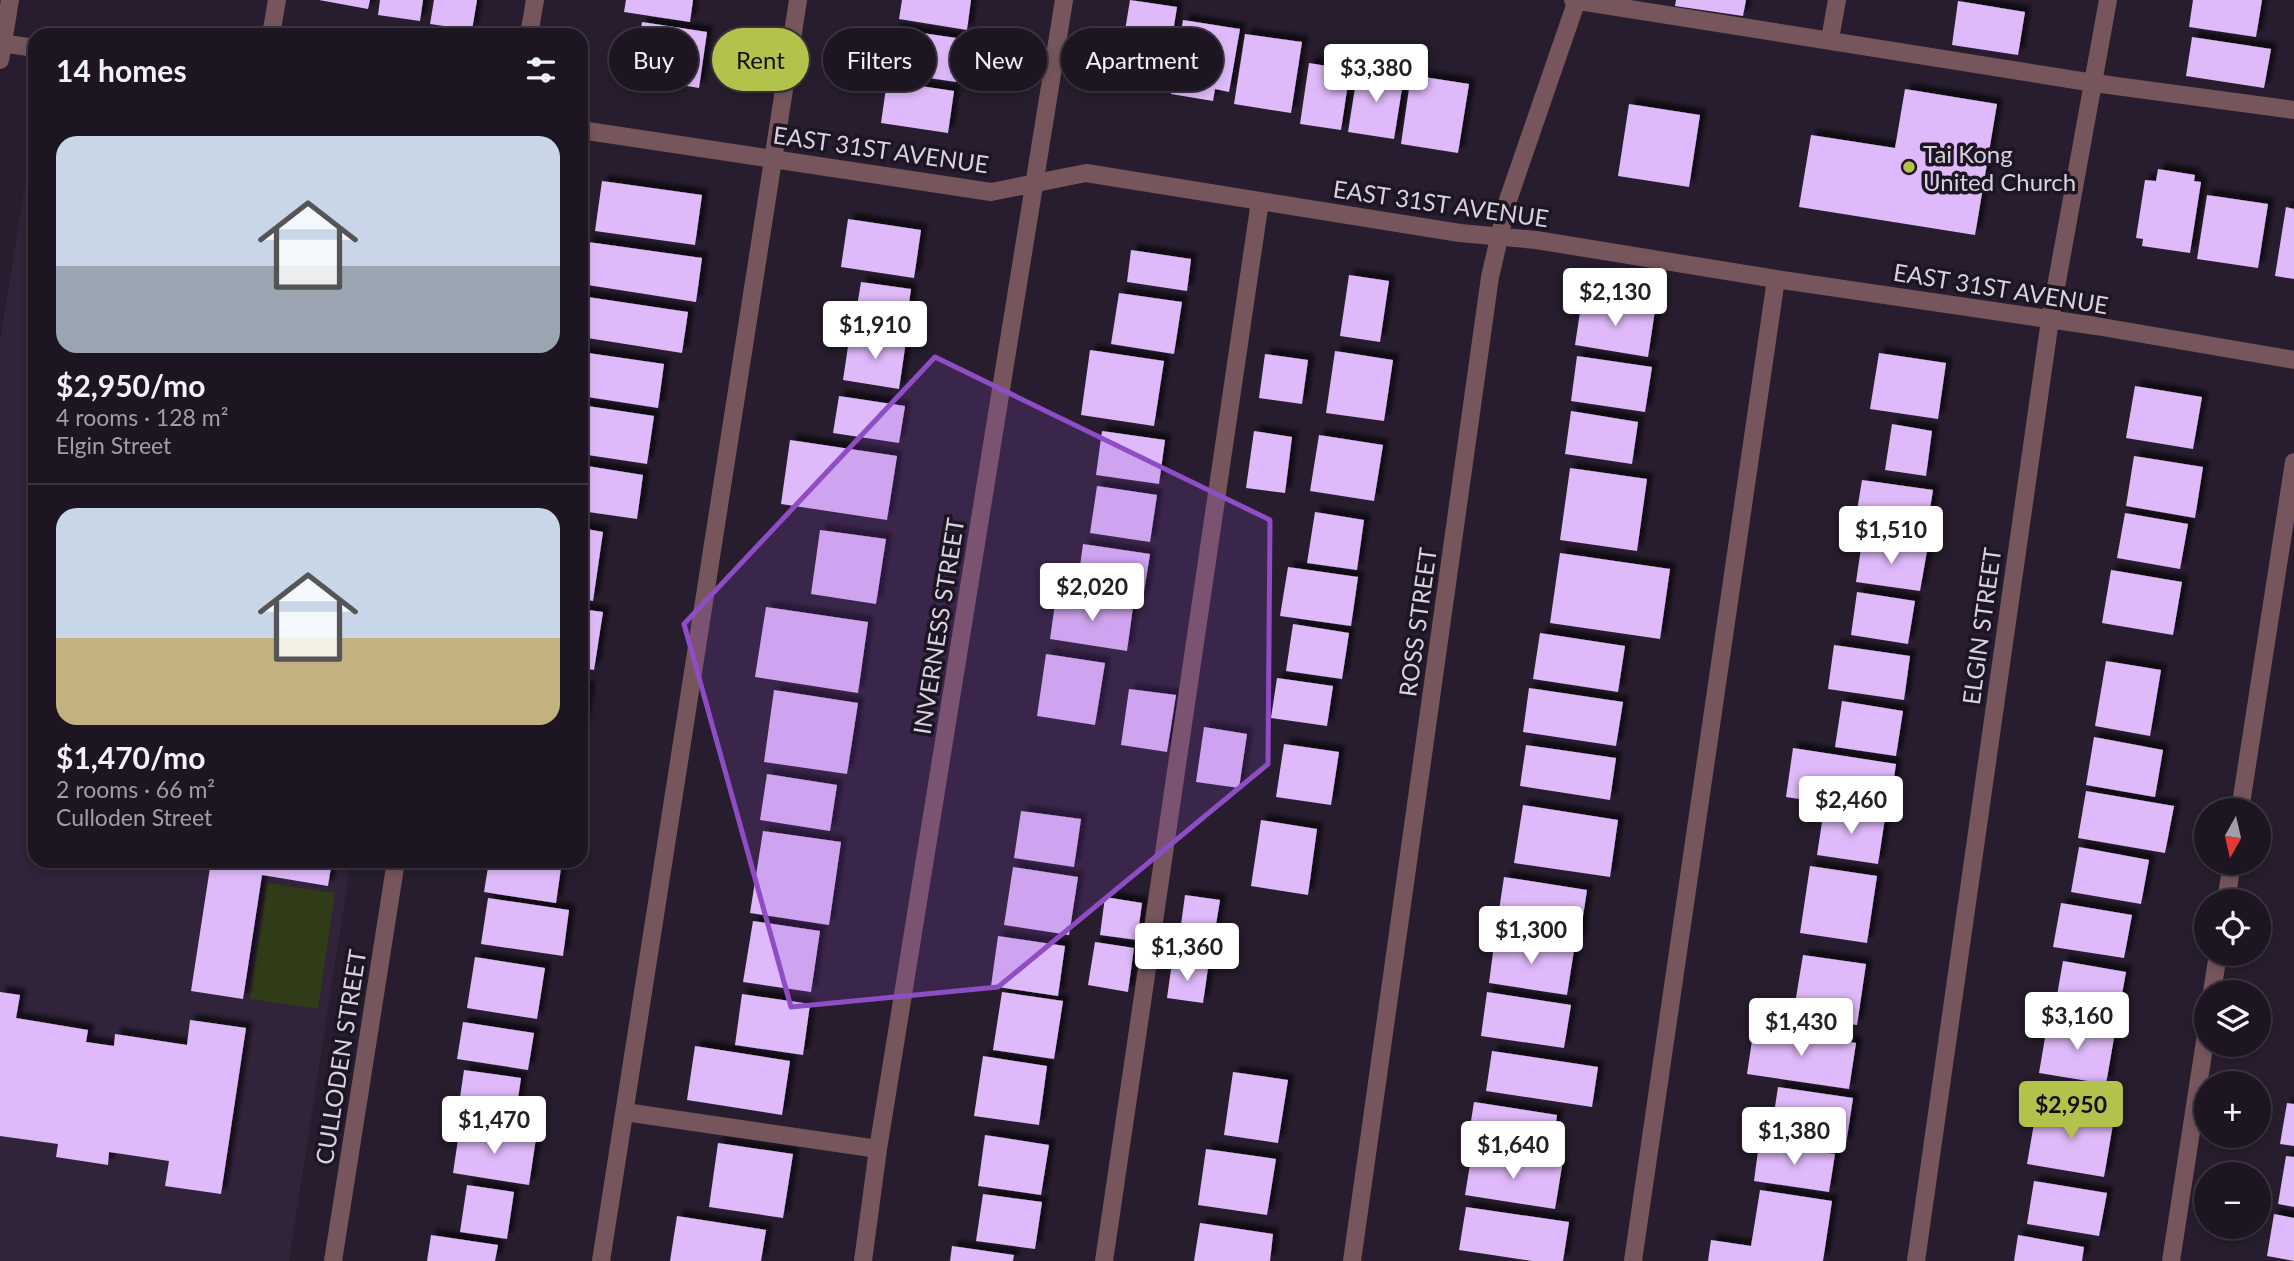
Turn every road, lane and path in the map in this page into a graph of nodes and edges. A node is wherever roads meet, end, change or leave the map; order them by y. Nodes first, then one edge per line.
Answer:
1 (10, 0) edge
2 (277, 0) edge
3 (534, 0) edge
4 (798, 0) edge
5 (1063, 0) edge
6 (1575, 0) edge
7 (1837, 0) edge
8 (2108, 0) edge
9 (272, 28) edge
10 (530, 28) edge
11 (1830, 39) junction
12 (28, 48) edge
13 (1, 49) edge
14 (2094, 83) junction
15 (2294, 110) edge
16 (588, 131) edge
17 (773, 158) junction
18 (1034, 184) junction
19 (1260, 201) junction
20 (1498, 237) junction
21 (1776, 279) junction
22 (2050, 320) junction
23 (2294, 360) edge
24 (2294, 462) edge
25 (2242, 798) edge
26 (395, 868) edge
27 (2203, 1057) edge
28 (625, 1112) junction
29 (878, 1149) junction
30 (332, 1261) edge
31 (601, 1261) edge
32 (863, 1261) edge
33 (1104, 1261) edge
34 (1352, 1261) edge
35 (1633, 1261) edge
36 (1916, 1261) edge
37 (2171, 1261) edge

1 - 13 street
2 - 9 street
3 - 10 street
4 - 17 street
5 - 18 street, INVERNESS STREET
6 - 11 street
6 - 20 street, ROSS STREET
7 - 11 street
8 - 14 street, ELGIN STREET
11 - 14 street
12 - 13 street
14 - 15 street
14 - 22 street, ELGIN STREET
16 - 17 street, EAST 31ST AVENUE
17 - 18 street, EAST 31ST AVENUE
17 - 28 street
18 - 19 street, EAST 31ST AVENUE
18 - 29 street, INVERNESS STREET
19 - 20 street, EAST 31ST AVENUE
19 - 33 street
20 - 21 street, EAST 31ST AVENUE
20 - 34 street, ROSS STREET
21 - 22 street, EAST 31ST AVENUE
21 - 35 street
22 - 23 street, EAST 31ST AVENUE
22 - 36 street, ELGIN STREET
24 - 25 street
26 - 30 street, CULLODEN STREET
27 - 37 street
28 - 29 street
28 - 31 street
29 - 32 street, INVERNESS STREET

